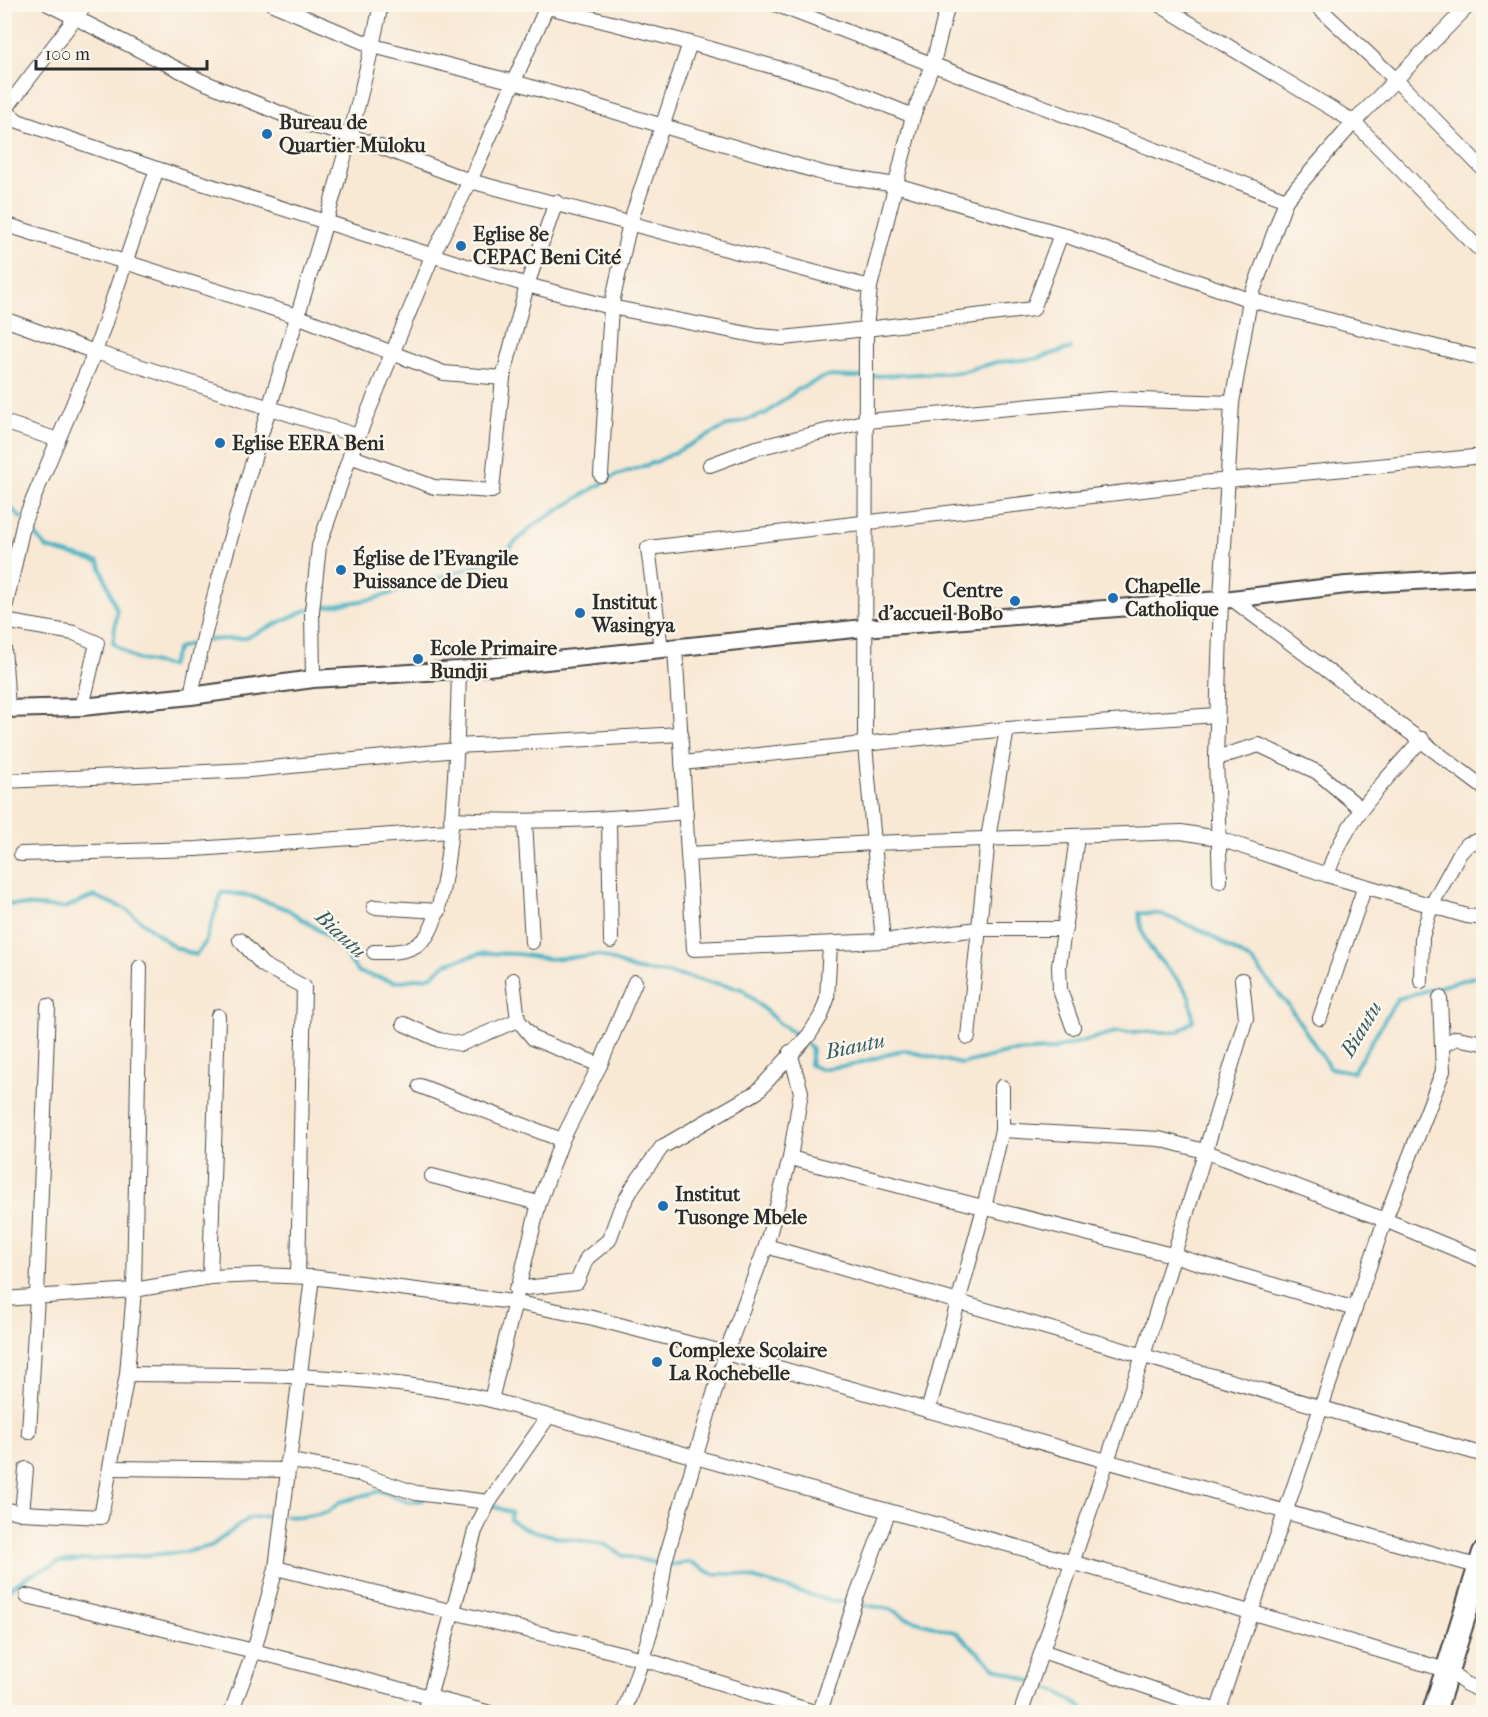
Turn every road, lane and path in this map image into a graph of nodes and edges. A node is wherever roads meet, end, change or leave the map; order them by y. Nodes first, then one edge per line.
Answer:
1 (48, 4) edge
2 (86, 4) edge
3 (273, 4) edge
4 (381, 4) edge
5 (775, 4) edge
6 (948, 4) edge
7 (1158, 4) edge
8 (1315, 4) edge
9 (1470, 4) edge
10 (544, 5) edge
11 (74, 19) junction
12 (690, 43) junction
13 (373, 46) junction
14 (933, 63) junction
15 (1395, 80) junction
16 (514, 82) junction
17 (5, 110) edge
18 (913, 116) junction
19 (1354, 122) junction
20 (663, 127) junction
21 (349, 135) junction
22 (157, 169) junction
23 (1484, 170) edge
24 (470, 181) junction
25 (896, 185) junction
26 (1286, 200) junction
27 (556, 202) junction
28 (327, 222) junction
29 (630, 223) junction
30 (4, 224) edge
31 (1061, 234) junction
32 (1484, 240) edge
33 (433, 254) junction
34 (126, 260) junction
35 (527, 285) junction
36 (870, 287) junction
37 (1250, 300) junction
38 (611, 307) junction
39 (297, 316) junction
40 (4, 319) edge
41 (866, 329) junction
42 (94, 352) junction
43 (391, 353) junction
44 (1484, 359) edge
45 (503, 378) junction
46 (1232, 403) junction
47 (268, 407) junction
48 (867, 421) junction
49 (4, 422) edge
50 (357, 436) junction
51 (58, 440) junction
52 (350, 456) junction
53 (1484, 456) edge
54 (710, 465) dead end
55 (601, 475) dead end
56 (1228, 480) junction
57 (866, 522) junction
58 (1484, 577) edge
59 (1227, 599) junction
60 (4, 613) edge
61 (4, 621) edge
62 (864, 628) junction
63 (4, 648) edge
64 (668, 649) junction
65 (459, 670) junction
66 (313, 679) junction
67 (192, 696) junction
68 (82, 707) junction
69 (6, 709) edge
70 (1217, 715) junction
71 (1007, 729) junction
72 (681, 734) junction
73 (1422, 739) junction
74 (865, 745) junction
75 (457, 748) junction
76 (1215, 759) junction
77 (682, 763) junction
78 (4, 781) edge
79 (1484, 788) edge
80 (1360, 808) junction
81 (686, 812) junction
82 (609, 820) junction
83 (525, 822) junction
84 (450, 825) junction
85 (1077, 837) junction
86 (1217, 837) junction
87 (988, 838) junction
88 (1484, 838) edge
89 (873, 843) junction
90 (21, 854) dead end
91 (689, 854) junction
92 (1327, 875) junction
93 (1220, 881) dead end
94 (1365, 886) junction
95 (1431, 906) junction
96 (374, 907) dead end
97 (439, 911) junction
98 (1484, 918) edge
99 (978, 929) junction
100 (1066, 929) junction
101 (240, 940) dead end
102 (611, 941) dead end
103 (883, 941) junction
104 (532, 942) dead end
105 (830, 945) junction
106 (374, 952) dead end
107 (140, 967) dead end
108 (513, 980) dead end
109 (1242, 980) dead end
110 (1421, 981) dead end
111 (635, 982) dead end
112 (1440, 998) dead end
113 (48, 1006) dead end
114 (218, 1016) dead end
115 (1320, 1018) dead end
116 (518, 1020) junction
117 (404, 1024) dead end
118 (1073, 1027) dead end
119 (968, 1037) dead end
120 (1484, 1043) edge
121 (1443, 1045) junction
122 (790, 1052) junction
123 (600, 1065) junction
124 (420, 1086) dead end
125 (1002, 1087) dead end
126 (1002, 1130) junction
127 (562, 1140) junction
128 (1204, 1151) junction
129 (790, 1158) junction
130 (432, 1176) dead end
131 (538, 1203) junction
132 (984, 1208) junction
133 (1385, 1220) junction
134 (766, 1246) junction
135 (1172, 1255) junction
136 (1484, 1261) edge
137 (297, 1276) junction
138 (210, 1277) junction
139 (312, 1277) junction
140 (134, 1290) junction
141 (515, 1295) junction
142 (37, 1296) junction
143 (4, 1299) edge
144 (957, 1303) junction
145 (1355, 1309) junction
146 (726, 1353) junction
147 (1143, 1356) junction
148 (127, 1374) junction
149 (302, 1375) junction
150 (490, 1400) junction
151 (1321, 1408) junction
152 (928, 1411) junction
153 (548, 1417) junction
154 (29, 1432) dead end
155 (1484, 1455) edge
156 (696, 1459) junction
157 (1106, 1459) junction
158 (286, 1465) junction
159 (111, 1468) junction
160 (26, 1469) dead end
161 (488, 1505) junction
162 (4, 1509) edge
163 (1283, 1512) junction
164 (22, 1513) junction
165 (888, 1513) junction
166 (1482, 1559) edge
167 (1070, 1563) junction
168 (276, 1568) junction
169 (27, 1596) dead end
170 (455, 1610) junction
171 (1250, 1612) junction
172 (1042, 1651) junction
173 (254, 1652) junction
174 (643, 1659) junction
175 (1449, 1671) junction
176 (1484, 1692) edge
177 (431, 1696) junction
178 (1218, 1712) edge
179 (231, 1713) edge
180 (425, 1713) edge
181 (487, 1713) edge
182 (624, 1713) edge
183 (814, 1713) edge
184 (820, 1713) edge
185 (1021, 1713) edge
186 (1434, 1713) edge

1 - 11 street
2 - 11 street
3 - 13 street
4 - 13 street
5 - 14 street
6 - 14 street
7 - 19 street
8 - 15 street
9 - 15 street
10 - 12 street
10 - 16 street
11 - 17 street
11 - 21 street
12 - 18 street
12 - 20 street
13 - 16 street
13 - 21 street
14 - 18 street
14 - 26 street
15 - 19 street
15 - 23 street
16 - 20 street
16 - 24 street
17 - 22 street
18 - 25 street
19 - 26 street
19 - 32 street
20 - 25 street
20 - 29 street
21 - 24 street
21 - 28 street
22 - 28 street
22 - 34 street
24 - 27 street
24 - 33 street
25 - 31 street
25 - 36 street
26 - 37 street
27 - 29 street
27 - 35 street
28 - 33 street
28 - 39 street
29 - 36 street
29 - 38 street
30 - 34 street
31 - 37 street
31 - 41 street
33 - 35 street
33 - 43 street
34 - 39 street
34 - 42 street
35 - 38 street
35 - 45 street
36 - 41 street
37 - 44 street
37 - 46 street
38 - 41 street
38 - 55 street
39 - 43 street
39 - 47 street
40 - 42 street
41 - 48 street
42 - 47 street
42 - 51 street
43 - 45 street
43 - 50 street
45 - 52 street
46 - 48 street
46 - 56 street
47 - 50 street
47 - 67 street
48 - 54 street
48 - 57 street
49 - 51 street
50 - 52 street
51 - 60 street
52 - 66 street
53 - 56 street
56 - 57 street
56 - 59 street
57 - 62 street
57 - 64 street
58 - 59 street
59 - 62 street
59 - 70 street
59 - 73 street
61 - 68 street
62 - 64 street
62 - 74 street
63 - 69 street
64 - 65 street
64 - 72 street
65 - 66 street
65 - 75 street
66 - 67 street
67 - 68 street
68 - 69 street
70 - 71 street
70 - 76 street
71 - 74 street
71 - 87 street
72 - 75 street
72 - 77 street
73 - 79 street
73 - 80 street
74 - 77 street
74 - 89 street
75 - 78 street
75 - 84 street
76 - 80 street
76 - 86 street
77 - 81 street
80 - 92 street
81 - 82 street
81 - 91 street
82 - 83 street
82 - 102 street
83 - 84 street
83 - 104 street
84 - 90 street
84 - 97 street
85 - 86 street
85 - 87 street
85 - 100 street
86 - 92 street
86 - 93 street
87 - 89 street
87 - 99 street
88 - 95 street
89 - 91 street
89 - 103 street
91 - 105 street
92 - 94 street
94 - 95 street
94 - 115 street
95 - 98 street
95 - 110 street
96 - 97 street
97 - 106 street
99 - 100 street
99 - 103 street
99 - 119 street
100 - 118 street
101 - 137 street
103 - 105 street
105 - 122 street
107 - 140 street
108 - 116 street
109 - 128 street
111 - 123 street
112 - 121 street
113 - 142 street
114 - 138 street
116 - 117 street
116 - 123 street
120 - 121 street
121 - 133 street
122 - 129 street
122 - 141 street
123 - 127 street
124 - 127 street
125 - 126 street
126 - 128 street
126 - 132 street
127 - 131 street
128 - 133 street
128 - 135 street
129 - 132 street
129 - 134 street
130 - 131 street
131 - 141 street
132 - 135 street
132 - 144 street
133 - 136 street
133 - 145 street
134 - 144 street
134 - 146 street
135 - 145 street
135 - 147 street
137 - 138 street
137 - 139 street
138 - 140 street
139 - 141 street
139 - 149 street
140 - 142 street
140 - 148 street
141 - 146 street
141 - 150 street
142 - 143 street
142 - 154 street
144 - 147 street
144 - 152 street
145 - 151 street
146 - 152 street
146 - 156 street
147 - 151 street
147 - 157 street
148 - 149 street
148 - 159 street
149 - 150 street
149 - 158 street
150 - 153 street
151 - 155 street
151 - 163 street
152 - 157 street
153 - 156 street
153 - 161 street
156 - 165 street
156 - 174 street
157 - 163 street
157 - 167 street
158 - 159 street
158 - 161 street
158 - 168 street
159 - 164 street
160 - 164 street
161 - 170 street
162 - 164 street
163 - 166 street
163 - 171 street
165 - 167 street
165 - 184 street
166 - 175 highway
167 - 171 street
167 - 172 street
168 - 170 street
168 - 173 street
169 - 173 street
170 - 174 street
170 - 177 street
171 - 175 street
171 - 178 street
172 - 178 street
172 - 185 street
173 - 177 street
173 - 179 street
174 - 182 street
174 - 183 street
175 - 176 street
175 - 186 highway
177 - 180 street
177 - 181 street

